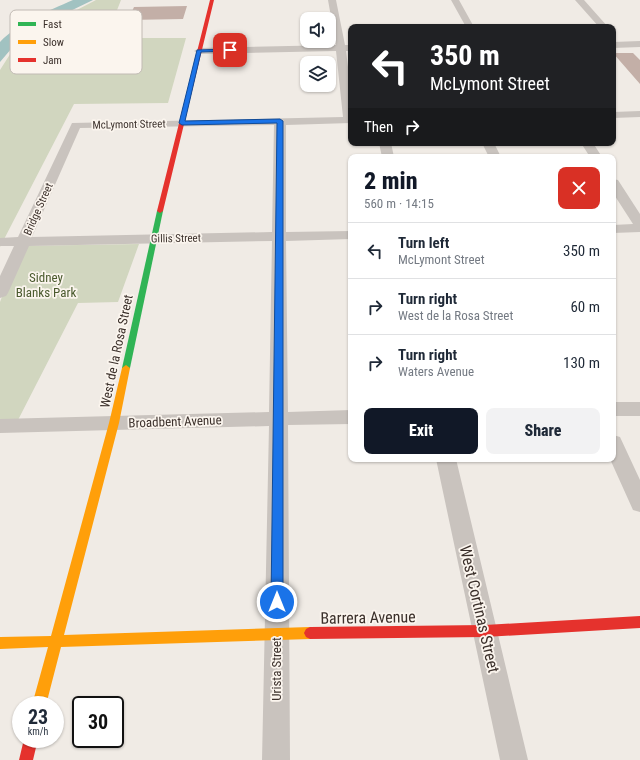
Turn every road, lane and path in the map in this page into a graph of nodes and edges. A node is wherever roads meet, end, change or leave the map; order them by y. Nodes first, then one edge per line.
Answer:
1 (212, 0) edge
2 (332, 0) edge
3 (455, 0) edge
4 (579, 0) edge
5 (468, 24) edge
6 (601, 24) edge
7 (640, 44) edge
8 (616, 45) edge
9 (346, 48) edge
10 (199, 51) junction
11 (348, 84) edge
12 (640, 114) edge
13 (616, 115) edge
14 (348, 120) edge
15 (280, 121) junction
16 (182, 123) junction
17 (76, 125) joint
18 (616, 188) edge
19 (640, 224) edge
20 (640, 228) edge
21 (616, 229) edge
22 (348, 235) edge
23 (280, 236) junction
24 (153, 239) junction
25 (0, 242) edge
26 (23, 242) junction
27 (0, 293) edge
28 (616, 409) edge
29 (640, 409) edge
30 (348, 417) edge
31 (278, 419) junction
32 (114, 423) junction
33 (0, 426) edge
34 (616, 449) edge
35 (447, 462) edge
36 (640, 504) edge
37 (640, 622) edge
38 (485, 631) junction
39 (277, 633) junction
40 (55, 641) junction
41 (0, 643) edge
42 (41, 696) edge
43 (29, 748) edge
44 (26, 760) edge
45 (276, 760) edge
46 (514, 760) edge

1 - 10 street, West de la Rosa Street
2 - 9 street
3 - 5 street
4 - 6 street
7 - 8 street
9 - 10 street
9 - 11 street
10 - 16 street, West de la Rosa Street
12 - 13 street
14 - 15 street, McLymont Street
15 - 16 street, McLymont Street
15 - 23 street, Urista Street
16 - 17 street, McLymont Street
16 - 24 street, West de la Rosa Street
17 - 26 street, Bridge Street
18 - 19 street
20 - 21 street
22 - 23 street, Gillis Street
23 - 24 street, Gillis Street
23 - 31 street, Urista Street
24 - 26 street, Gillis Street
24 - 32 street, West de la Rosa Street
25 - 26 street, Gillis Street
26 - 27 street, Bridge Street
28 - 29 street
30 - 31 street, Broadbent Avenue
31 - 32 street, Broadbent Avenue
31 - 39 street, Urista Street
32 - 33 street, Broadbent Avenue
32 - 40 street, West de la Rosa Street
34 - 36 street
35 - 38 street, West Cortinas Street
37 - 38 street, Barrera Avenue
38 - 39 street, Barrera Avenue
38 - 46 street, West Cortinas Street
39 - 40 street, Barrera Avenue
39 - 45 street, Urista Street
40 - 41 street, Barrera Avenue
40 - 42 street, West de la Rosa Street
43 - 44 street

